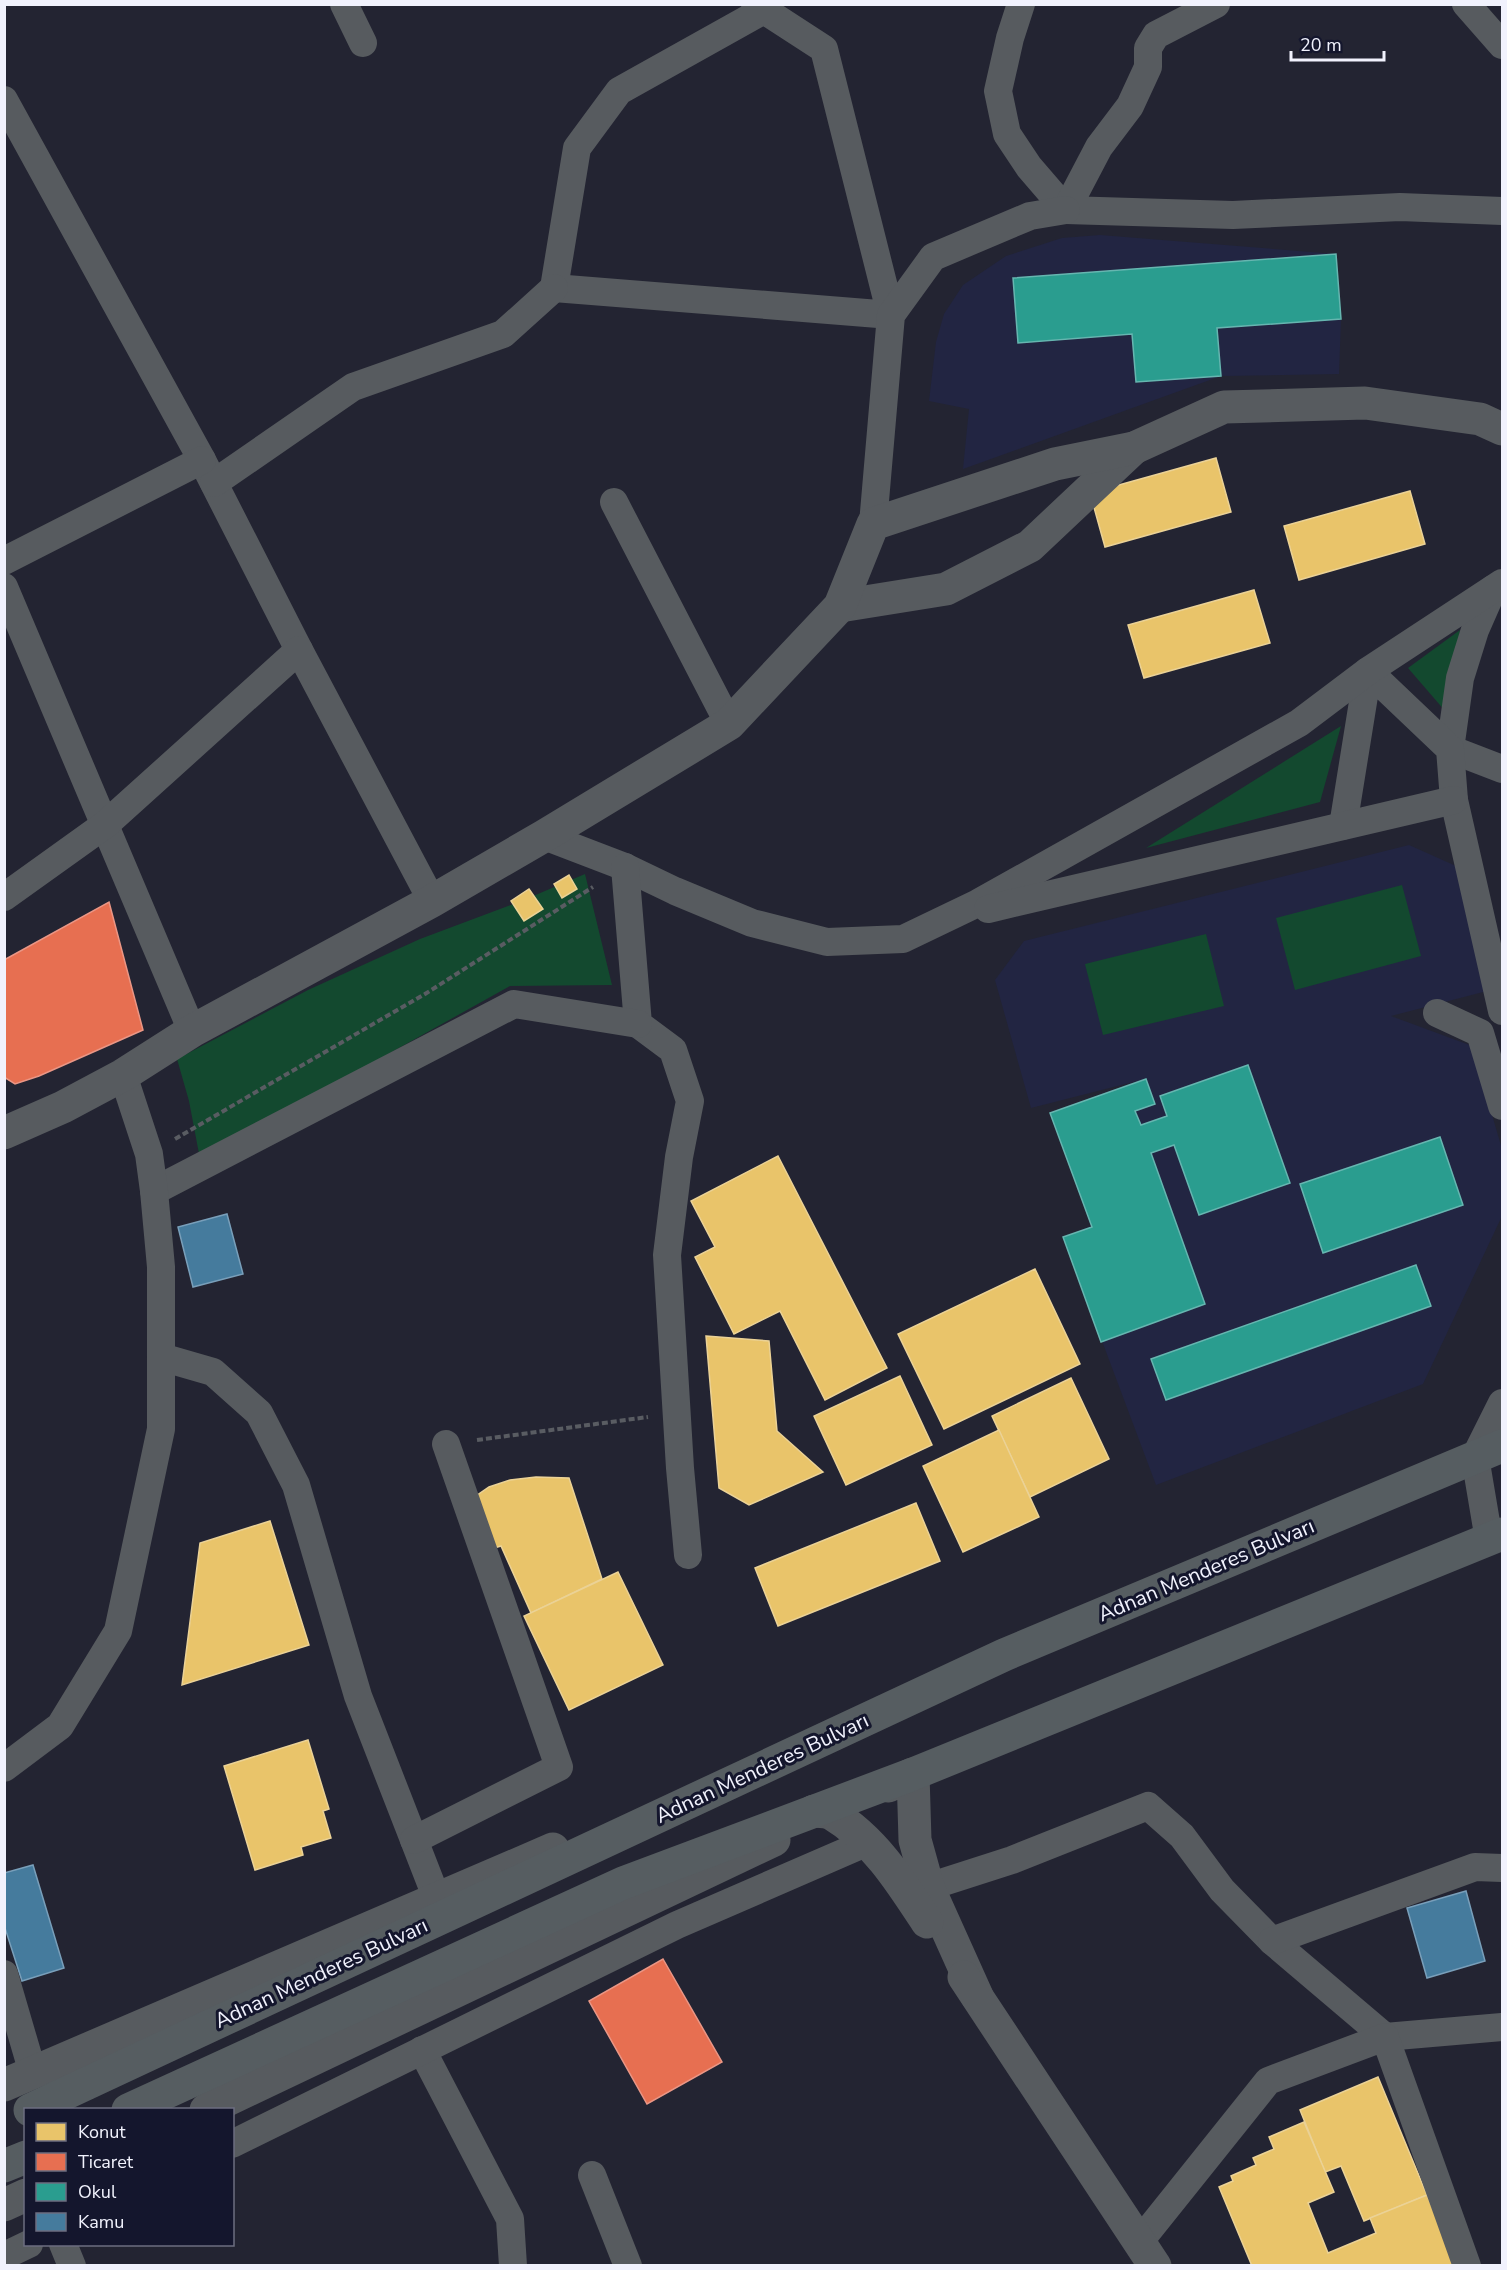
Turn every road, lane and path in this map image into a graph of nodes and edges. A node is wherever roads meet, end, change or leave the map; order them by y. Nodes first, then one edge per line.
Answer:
1 (344, 4) edge
2 (1021, 4) edge
3 (1216, 4) edge
4 (1466, 4) edge
5 (762, 6) edge
6 (363, 43) dead end
7 (1503, 45) edge
8 (4, 100) edge
9 (1066, 210) junction
10 (1503, 211) edge
11 (554, 288) junction
12 (891, 315) junction
13 (1503, 429) edge
14 (1134, 448) junction
15 (208, 472) junction
16 (614, 502) dead end
17 (873, 524) junction
18 (4, 561) edge
19 (4, 586) edge
20 (1498, 586) edge
21 (840, 606) junction
22 (299, 650) junction
23 (1368, 671) junction
24 (729, 724) junction
25 (1449, 749) junction
26 (1503, 769) edge
27 (1454, 800) junction
28 (106, 824) junction
29 (1343, 826) junction
30 (544, 836) junction
31 (625, 867) junction
32 (4, 897) edge
33 (432, 901) junction
34 (948, 918) junction
35 (1503, 1011) edge
36 (1437, 1013) dead end
37 (638, 1024) junction
38 (192, 1031) junction
39 (123, 1075) junction
40 (1503, 1106) edge
41 (4, 1133) edge
42 (149, 1154) junction
43 (154, 1191) junction
44 (161, 1357) junction
45 (1503, 1403) edge
46 (677, 1413) junction
47 (446, 1444) joint
48 (1489, 1452) edge
49 (1496, 1537) edge
50 (688, 1555) dead end
51 (1004, 1655) junction
52 (4, 1767) edge
53 (913, 1774) junction
54 (823, 1812) junction
55 (414, 1840) junction
56 (868, 1842) junction
57 (1503, 1868) edge
58 (928, 1887) junction
59 (437, 1899) junction
60 (1272, 1941) junction
61 (4, 1974) edge
62 (977, 1996) junction
63 (1503, 2027) edge
64 (1385, 2037) junction
65 (422, 2050) junction
66 (19, 2079) edge
67 (32, 2108) edge
68 (130, 2108) edge
69 (208, 2108) edge
70 (24, 2112) edge
71 (4, 2121) edge
72 (234, 2143) edge
73 (24, 2158) edge
74 (4, 2166) edge
75 (592, 2175) dead end
76 (24, 2196) edge
77 (4, 2205) edge
78 (25, 2246) edge
79 (64, 2246) edge
80 (1147, 2253) edge
81 (4, 2256) edge
82 (72, 2265) edge
83 (513, 2265) edge
84 (628, 2265) edge
85 (1467, 2265) edge

1 - 6 street
2 - 9 street
3 - 9 street
4 - 7 street
5 - 11 street
5 - 12 street
8 - 15 street
9 - 10 street
9 - 12 street
11 - 12 street
11 - 15 street
12 - 17 street
13 - 14 street
14 - 17 street
14 - 21 street
15 - 18 street
15 - 22 street
16 - 24 street
17 - 21 street
19 - 28 street
20 - 23 street
20 - 25 street
21 - 24 street
22 - 28 street
22 - 33 street
23 - 25 street
23 - 29 street
23 - 34 street
24 - 30 street
25 - 26 street
25 - 27 street
27 - 29 street
27 - 35 street
28 - 32 street
28 - 38 street
29 - 34 street
30 - 31 street
30 - 33 street
31 - 34 street
31 - 37 street
31 - 42 path
33 - 38 street
36 - 40 street
37 - 43 street
37 - 46 street
38 - 39 street
39 - 41 street
39 - 42 street
42 - 43 street
43 - 44 street
44 - 52 street
44 - 55 street
45 - 48 street
46 - 47 path
46 - 50 street
47 - 55 street
48 - 49 street
48 - 51 highway, Adnan Menderes Bulvarı
49 - 53 highway, Adnan Menderes Bulvarı
51 - 59 street
51 - 67 highway, Adnan Menderes Bulvarı
53 - 54 highway, Adnan Menderes Bulvarı
53 - 58 street
54 - 56 street
54 - 68 highway, Adnan Menderes Bulvarı
54 - 69 street
55 - 59 street
56 - 62 street
56 - 65 street
57 - 60 street
58 - 60 street
58 - 62 street
59 - 66 street
60 - 64 street
61 - 66 street
62 - 80 street
63 - 64 street
64 - 80 street
64 - 85 street
65 - 72 street
65 - 83 street
70 - 71 highway
73 - 74 highway
75 - 84 street
76 - 77 street
78 - 81 street
79 - 82 street

